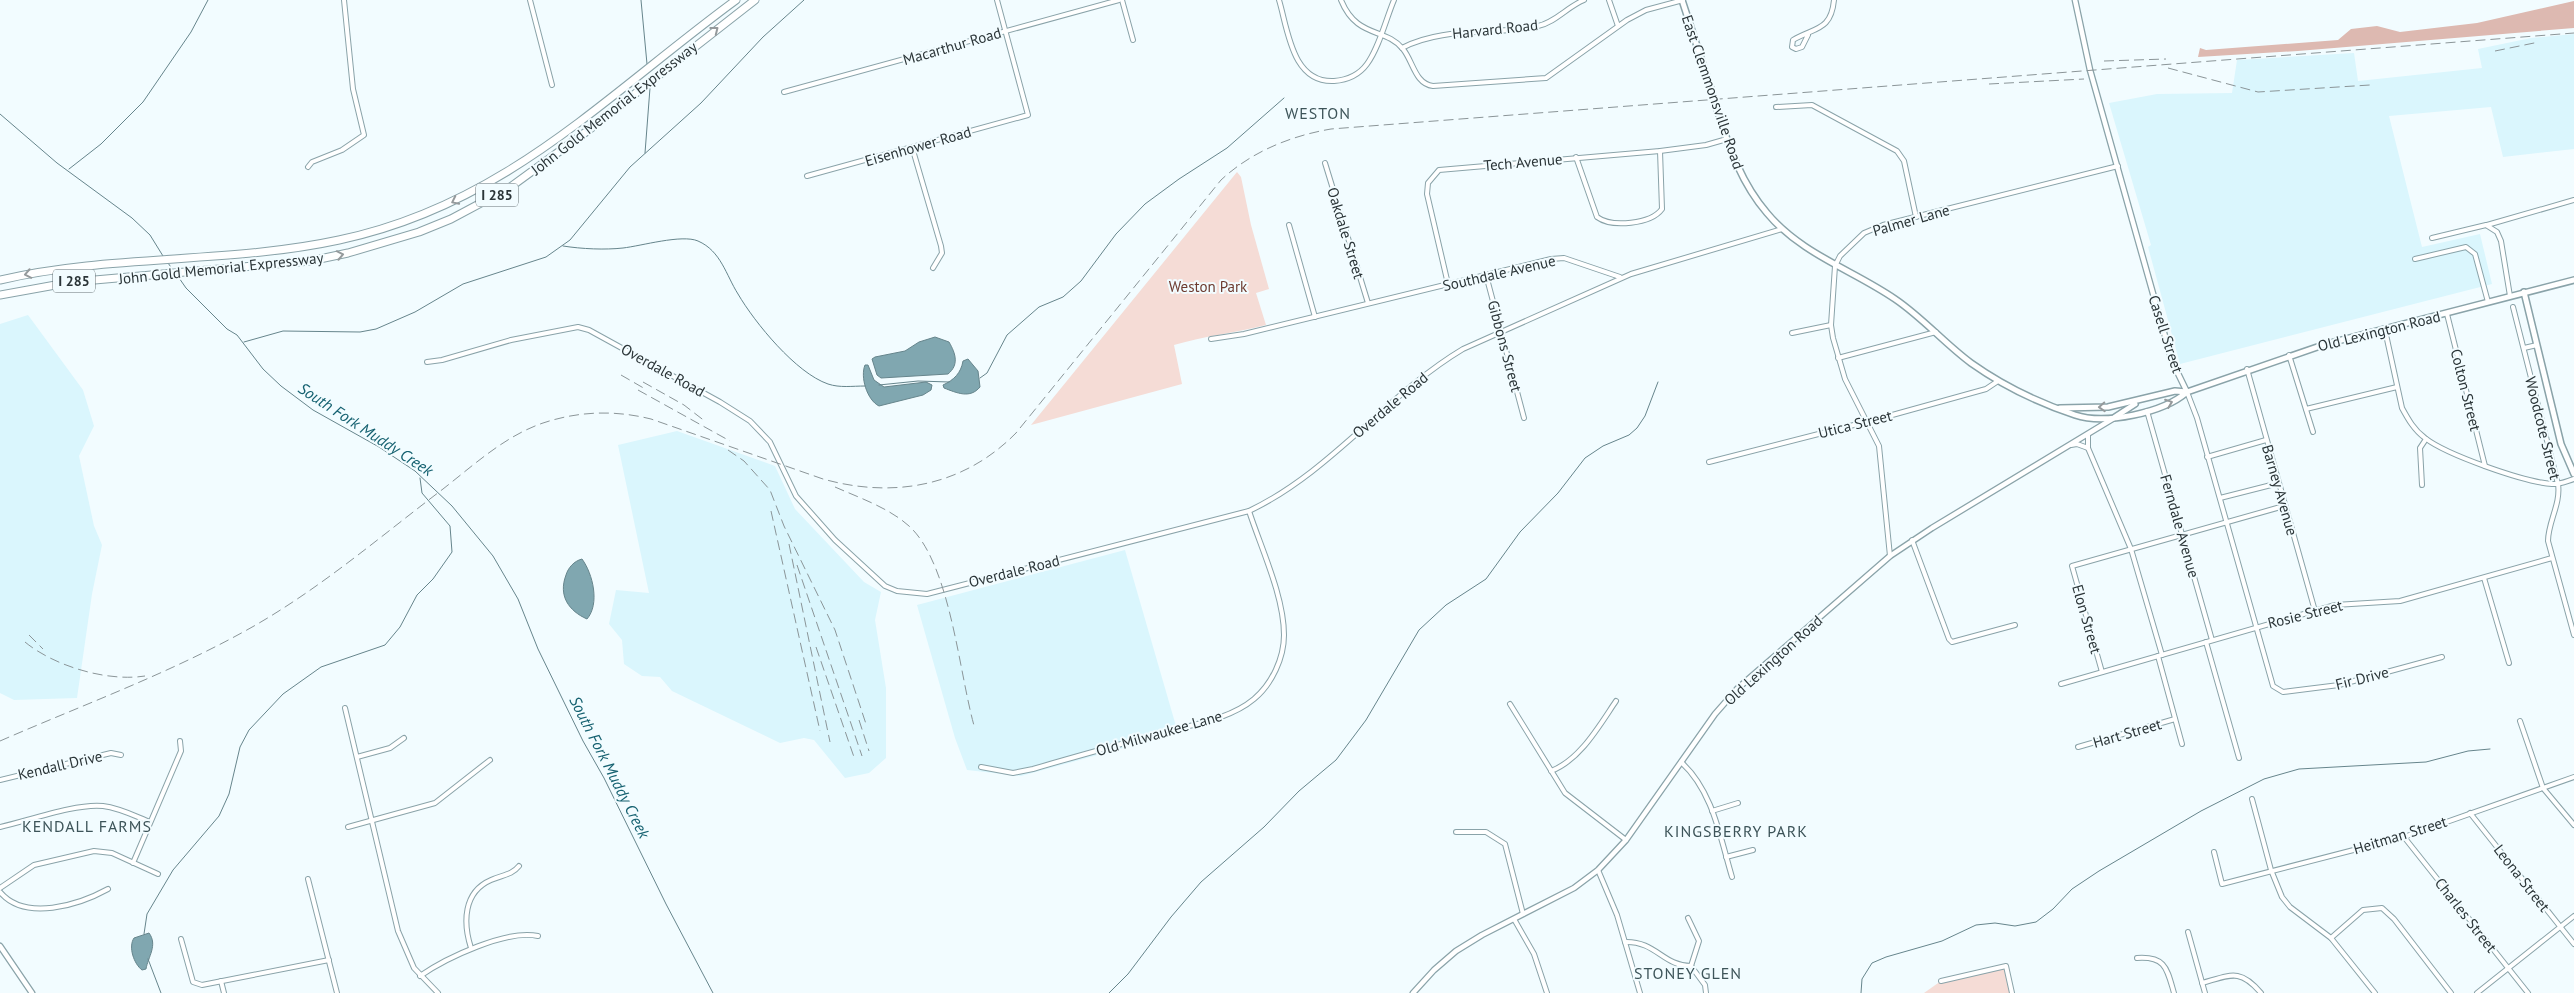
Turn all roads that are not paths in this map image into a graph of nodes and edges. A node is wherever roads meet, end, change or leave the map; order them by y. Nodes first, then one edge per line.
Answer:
1 (344, 0) edge
2 (530, 0) edge
3 (736, 0) edge
4 (755, 0) edge
5 (997, 0) edge
6 (1121, 0) edge
7 (1279, 0) edge
8 (1342, 0) edge
9 (1394, 0) edge
10 (1584, 0) edge
11 (1610, 0) edge
12 (1682, 0) edge
13 (1834, 0) edge
14 (2075, 0) edge
15 (1618, 26) junction
16 (1006, 31) junction
17 (1808, 35) junction
18 (1380, 36) junction
19 (1133, 40) dead end
20 (1402, 48) junction
21 (552, 85) dead end
22 (784, 92) dead end
23 (1776, 107) dead end
24 (1727, 139) junction
25 (912, 147) junction
26 (1660, 151) junction
27 (1576, 157) junction
28 (1325, 163) dead end
29 (2118, 166) junction
30 (308, 167) dead end
31 (807, 176) dead end
32 (2574, 200) edge
33 (1916, 217) junction
34 (1289, 225) dead end
35 (2486, 225) junction
36 (1782, 229) junction
37 (2432, 238) dead end
38 (2415, 259) dead end
39 (1835, 266) junction
40 (933, 268) dead end
41 (1486, 275) junction
42 (1621, 278) junction
43 (0, 280) edge
44 (2574, 280) edge
45 (1448, 284) junction
46 (2524, 292) junction
47 (0, 295) edge
48 (2510, 296) junction
49 (2488, 302) junction
50 (1368, 303) junction
51 (2513, 307) dead end
52 (2447, 314) junction
53 (1315, 316) junction
54 (1831, 325) junction
55 (2385, 330) junction
56 (1502, 332) junction
57 (1936, 332) junction
58 (1792, 333) dead end
59 (1211, 339) dead end
60 (2537, 345) junction
61 (2524, 348) junction
62 (2289, 355) junction
63 (1838, 358) junction
64 (427, 362) dead end
65 (2247, 369) junction
66 (1998, 381) junction
67 (2397, 387) junction
68 (2187, 392) junction
69 (2144, 399) junction
70 (2060, 408) junction
71 (2306, 409) junction
72 (2147, 411) junction
73 (2115, 417) junction
74 (1524, 418) dead end
75 (1866, 422) junction
76 (2313, 432) dead end
77 (2088, 435) junction
78 (2426, 439) junction
79 (2266, 440) junction
80 (2071, 445) junction
81 (2088, 448) junction
82 (2207, 457) junction
83 (1709, 462) dead end
84 (2485, 466) junction
85 (2574, 474) edge
86 (2574, 479) edge
87 (2278, 483) junction
88 (2558, 484) junction
89 (2422, 485) dead end
90 (2220, 498) junction
91 (2284, 506) junction
92 (1249, 511) junction
93 (2226, 522) junction
94 (2182, 534) junction
95 (1912, 540) junction
96 (2131, 549) junction
97 (1890, 556) junction
98 (2552, 558) junction
99 (2484, 578) junction
100 (2315, 611) junction
101 (2015, 625) dead end
102 (2255, 627) junction
103 (2574, 635) edge
104 (2212, 640) junction
105 (2206, 642) junction
106 (2160, 655) junction
107 (2442, 657) dead end
108 (2508, 663) dead end
109 (2102, 672) junction
110 (2062, 684) dead end
111 (2279, 691) joint
112 (1616, 701) dead end
113 (1510, 704) dead end
114 (345, 708) dead end
115 (2175, 719) junction
116 (2520, 720) dead end
117 (404, 738) dead end
118 (180, 741) dead end
119 (2182, 744) dead end
120 (2078, 747) dead end
121 (121, 755) dead end
122 (357, 757) junction
123 (2239, 758) dead end
124 (490, 760) dead end
125 (1681, 762) junction
126 (981, 767) dead end
127 (1551, 771) junction
128 (2574, 777) edge
129 (0, 780) edge
130 (2543, 788) junction
131 (2252, 799) dead end
132 (1738, 803) dead end
133 (1712, 811) junction
134 (2470, 813) junction
135 (371, 821) junction
136 (150, 822) junction
137 (2574, 825) edge
138 (0, 827) edge
139 (348, 827) dead end
140 (1456, 832) dead end
141 (2404, 837) junction
142 (1626, 840) junction
143 (1752, 850) dead end
144 (2214, 852) dead end
145 (1726, 857) junction
146 (133, 863) junction
147 (520, 866) dead end
148 (1598, 870) junction
149 (2272, 870) junction
150 (158, 874) dead end
151 (1732, 877) dead end
152 (308, 879) dead end
153 (0, 888) edge
154 (108, 889) dead end
155 (0, 892) edge
156 (1523, 914) junction
157 (2574, 916) edge
158 (1688, 918) dead end
159 (1514, 919) junction
160 (2560, 927) junction
161 (2188, 932) dead end
162 (538, 936) dead end
163 (2331, 938) junction
164 (181, 939) dead end
165 (1626, 942) junction
166 (2574, 944) edge
167 (0, 946) edge
168 (471, 948) junction
169 (2, 951) edge
170 (2137, 958) dead end
171 (329, 960) junction
172 (1691, 966) junction
173 (2508, 968) junction
174 (420, 976) junction
175 (221, 981) junction
176 (1941, 981) dead end
177 (2202, 983) junction
178 (32, 993) edge
179 (224, 993) edge
180 (337, 993) edge
181 (438, 993) edge
182 (1413, 993) edge
183 (1547, 993) edge
184 (1640, 993) edge
185 (1706, 993) edge
186 (2012, 993) edge
187 (2174, 993) edge
188 (2205, 993) edge
189 (2261, 993) edge
190 (2375, 993) edge
191 (2451, 993) edge
192 (2477, 993) edge
193 (2528, 993) edge

1 - 30 street
2 - 21 street
3 -> 43 highway, John Gold Memorial Expressway / I 285
47 -> 4 highway, John Gold Memorial Expressway / I 285
5 - 16 street
6 - 16 street, Macarthur Road
6 - 19 street
7 - 18 street
8 - 18 street
9 - 18 street
10 - 20 street, Harvard Road
11 - 15 street
12 - 15 street
12 - 24 main road, East Clemmonsville Road, bridge
13 - 17 street
14 - 29 street, Casell Street
15 - 20 street
16 - 22 street, Macarthur Road
16 - 25 street, Eisenhower Road
17 - 17 street
18 - 20 street
23 - 33 street
24 - 26 street, Tech Avenue
24 - 36 main road, East Clemmonsville Road
25 - 31 street, Eisenhower Road
25 - 40 street
26 - 27 street, Tech Avenue
26 - 27 street
27 - 45 street, Tech Avenue
28 - 50 street, Oakdale Street
29 - 33 street, Palmer Lane
29 - 68 street, Casell Street
32 - 35 street
33 - 39 street, Palmer Lane
34 - 53 street
35 - 37 street
35 - 48 street
36 - 39 main road, East Clemmonsville Road
36 - 42 street
38 - 49 street
39 - 54 street, Palmer Lane
39 - 57 main road, East Clemmonsville Road
41 - 42 street, Southdale Avenue
41 - 45 street, Southdale Avenue
41 - 56 street, Gibbons Street
42 - 56 street, Overdale Road
44 - 46 main road, Old Lexington Road
45 - 50 street, Southdale Avenue
46 - 48 main road, Old Lexington Road
46 - 60 main road
48 - 49 main road, Old Lexington Road
49 - 52 main road, Old Lexington Road
50 - 53 street, Southdale Avenue
51 - 61 street, Woodcote Street
52 - 55 main road, Old Lexington Road
52 - 84 street, Colton Street
53 - 59 street, Southdale Avenue
54 - 58 street
54 - 63 street, Palmer Lane
55 - 62 main road, Old Lexington Road
55 - 67 street
56 - 74 street, Gibbons Street
56 - 92 street, Overdale Road
57 - 63 street
57 - 66 main road, East Clemmonsville Road
60 - 61 street
60 - 85 main road
61 - 88 street, Woodcote Street
62 - 65 main road, Old Lexington Road
62 - 71 street
63 - 75 street, Palmer Lane
64 - 92 street, Overdale Road
65 - 68 main road, Old Lexington Road
65 - 79 street, Barney Avenue
66 - 70 main road, East Clemmonsville Road
66 - 75 street, Utica Street
67 - 71 street
67 - 78 street
68 - 69 main road, Old Lexington Road
72 -> 68 main road, Old Lexington Road
68 - 82 street, Casell Street
69 -> 70 main road, East Clemmonsville Road
69 - 73 main road
70 - 73 main road, East Clemmonsville Road
71 - 76 street
72 - 73 main road, Old Lexington Road
72 - 94 street, Ferndale Avenue
73 - 77 street, Old Lexington Road
75 - 83 street, Utica Street
75 - 97 street, Palmer Lane
77 - 80 street, Old Lexington Road
77 - 81 street
78 - 84 street
78 - 89 street
79 - 82 street
79 - 87 street, Barney Avenue
80 - 81 street
80 - 95 street, Old Lexington Road
81 - 96 street
82 - 90 street, Casell Street
84 - 88 street
86 - 88 street
87 - 90 street
87 - 91 street, Barney Avenue
88 - 98 street, Woodcote Street
90 - 93 street, Casell Street
91 - 93 street
91 - 100 street, Barney Avenue
92 - 126 street, Old Milwaukee Lane
93 - 94 street
93 - 102 street, Casell Street
94 - 96 street
94 - 104 street, Ferndale Avenue
95 - 97 street, Old Lexington Road
95 - 101 street
96 - 106 street
96 - 109 street, Elon Street
97 - 125 street, Old Lexington Road
98 - 99 street, Rosie Street
98 - 103 street, Woodcote Street
99 - 100 street, Rosie Street
99 - 108 street
100 - 102 street, Rosie Street
102 - 104 street, Rosie Street
102 - 111 street, Casell Street
104 - 105 street, Rosie Street
105 - 106 street, Rosie Street
105 - 123 street
106 - 109 street, Rosie Street
106 - 115 street
107 - 111 street, Fir Drive
109 - 110 street, Rosie Street
112 - 127 street
113 - 127 street
114 - 122 street
115 - 119 street
115 - 120 street, Hart Street
116 - 130 street
117 - 122 street
118 - 136 street
121 - 129 street, Kendall Drive
122 - 135 street
124 - 135 street
125 - 133 street
125 - 142 street, Old Lexington Road
127 - 142 street
128 - 130 street, Heitman Street
130 - 134 street, Heitman Street
130 - 137 street
131 - 149 street
132 - 133 street
133 - 145 street
134 - 141 street, Heitman Street
134 - 160 street, Leona Street
135 - 139 street
135 - 174 street
136 - 138 street
136 - 146 street
140 - 156 street
141 - 149 street, Heitman Street
141 - 173 street, Charles Street
142 - 148 street, Old Lexington Road
143 - 145 street
144 - 149 street, Heitman Street
145 - 151 street
146 - 150 street
146 - 153 street
147 - 168 street
148 - 156 street, Old Lexington Road
148 - 165 street
149 - 163 street
152 - 171 street
154 - 155 street
156 - 159 street, Old Lexington Road
157 - 160 street
158 - 172 street
159 - 182 street, Old Lexington Road
159 - 183 street
160 - 166 street, Leona Street
160 - 173 street
161 - 177 street
162 - 168 street
163 - 190 street
163 - 191 street
164 - 175 street
165 - 172 street
165 - 184 street
167 - 169 street
168 - 174 street
169 - 178 street
170 - 187 street
171 - 175 street
171 - 180 street
172 - 185 street
173 - 192 street
173 - 193 street, Charles Street
174 - 181 street
175 - 179 street
176 - 186 street
177 - 188 street
177 - 189 street

